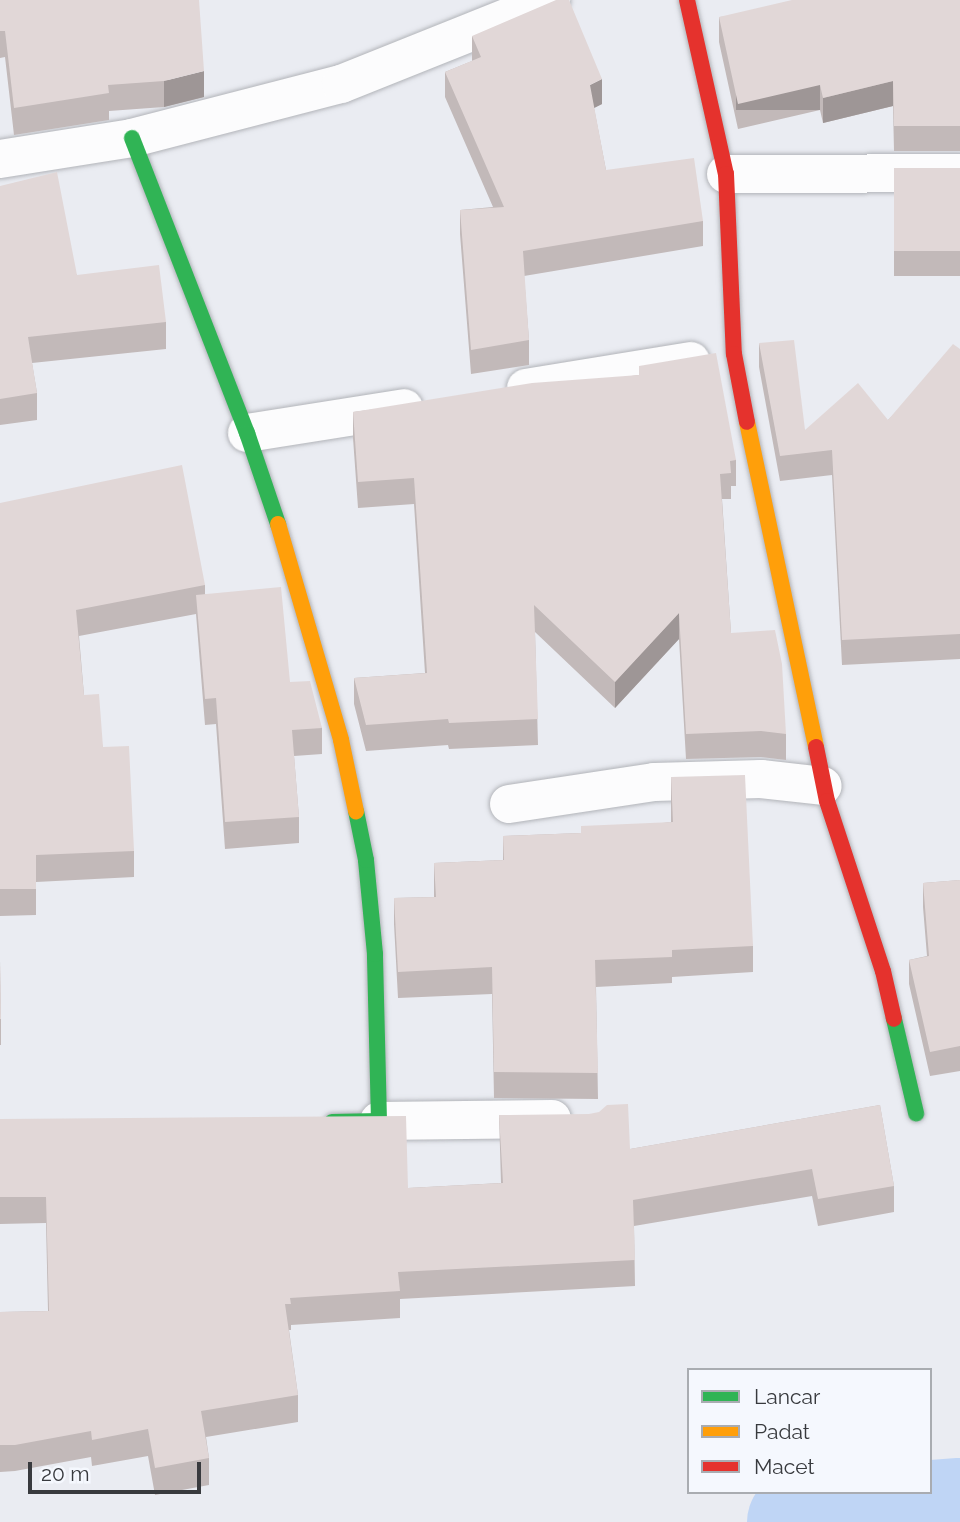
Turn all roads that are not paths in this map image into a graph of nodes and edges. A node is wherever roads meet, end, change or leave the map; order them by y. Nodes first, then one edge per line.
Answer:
1 (551, 0) edge
2 (687, 0) edge
3 (132, 138) junction
4 (0, 159) edge
5 (960, 173) edge
6 (726, 174) junction
7 (734, 354) junction
8 (491, 394) edge
9 (436, 403) edge
10 (247, 433) junction
11 (823, 786) junction
12 (509, 804) dead end
13 (916, 1114) dead end
14 (589, 1119) edge
15 (379, 1121) junction
16 (314, 1123) edge

1 - 3 street
2 - 6 street
3 - 4 street
3 - 10 street
5 - 6 street
6 - 7 street
7 - 8 street
7 - 11 street
9 - 10 street
10 - 15 street
11 - 12 street
11 - 13 street
14 - 15 street
15 - 16 street

